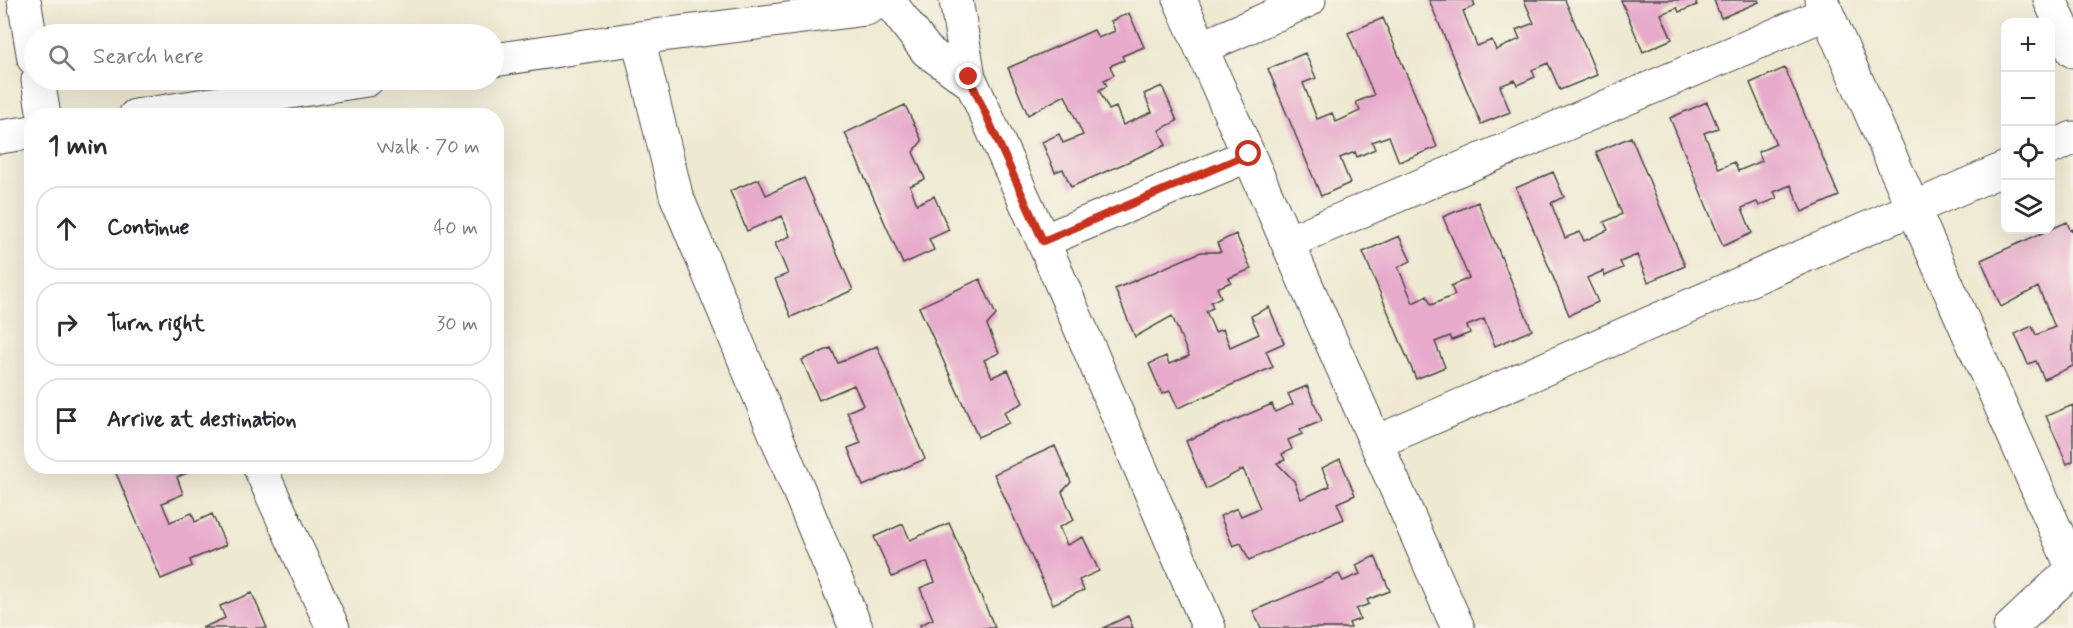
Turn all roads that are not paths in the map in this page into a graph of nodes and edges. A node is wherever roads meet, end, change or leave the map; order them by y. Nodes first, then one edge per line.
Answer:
1 (882, 0) edge
2 (888, 0) edge
3 (956, 0) edge
4 (1180, 0) edge
5 (1309, 0) edge
6 (2050, 0) edge
7 (25, 3) edge
8 (1824, 7) edge
9 (28, 24) edge
10 (638, 38) junction
11 (1201, 48) junction
12 (2073, 51) edge
13 (504, 58) edge
14 (971, 83) junction
15 (40, 90) edge
16 (303, 90) edge
17 (43, 108) edge
18 (187, 108) edge
19 (24, 133) edge
20 (0, 137) edge
21 (2073, 138) edge
22 (2055, 146) edge
23 (1249, 154) junction
24 (2001, 170) edge
25 (1913, 208) junction
26 (1043, 241) junction
27 (1288, 242) junction
28 (1377, 442) junction
29 (263, 474) edge
30 (2073, 569) edge
31 (333, 628) edge
32 (856, 628) edge
33 (1209, 628) edge
34 (1458, 628) edge
35 (2010, 628) edge

1 - 10 lane
2 - 14 lane
3 - 14 lane
4 - 11 lane
5 - 11 lane
6 - 12 lane
7 - 9 lane
8 - 25 lane
8 - 27 lane
10 - 13 lane
10 - 32 lane
11 - 23 lane
14 - 26 lane
15 - 17 lane
16 - 18 lane
19 - 20 lane
21 - 22 lane
23 - 26 lane
23 - 27 lane
24 - 25 lane
25 - 28 lane
25 - 30 lane
26 - 33 lane
27 - 28 lane
28 - 34 lane
29 - 31 lane
30 - 35 lane

